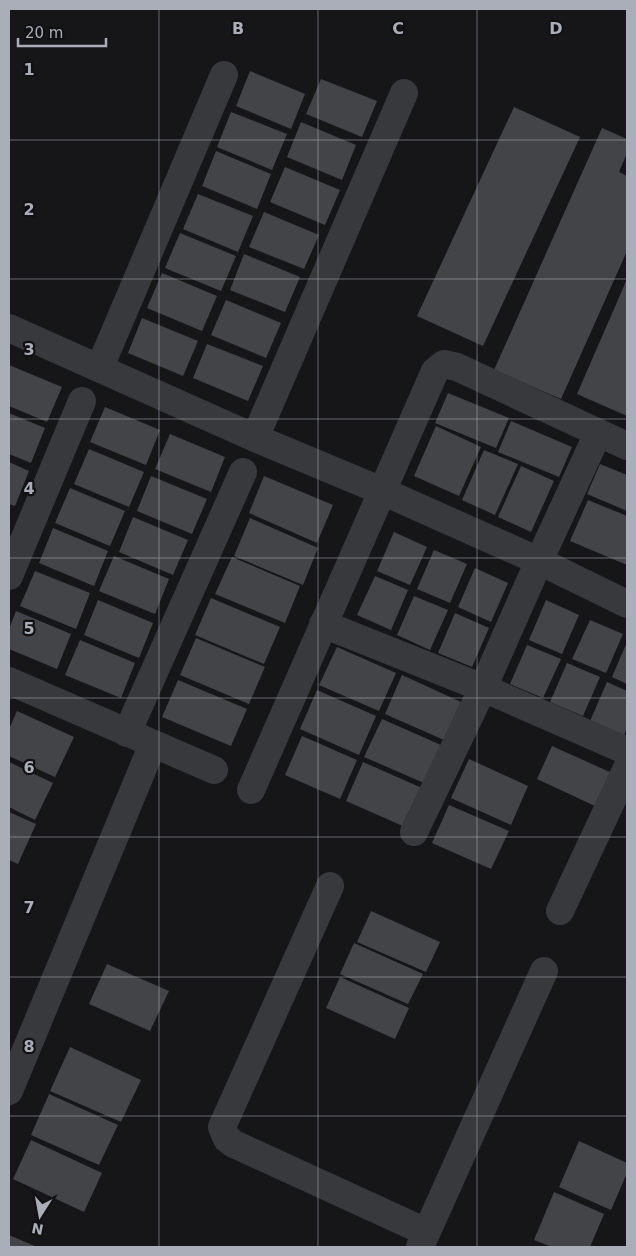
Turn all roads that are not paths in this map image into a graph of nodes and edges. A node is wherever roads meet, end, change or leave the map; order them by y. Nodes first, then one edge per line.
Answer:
1 (224, 75) dead end
2 (404, 93) dead end
3 (9, 328) edge
4 (100, 367) junction
5 (82, 401) dead end
6 (598, 433) junction
7 (255, 438) junction
8 (627, 446) edge
9 (243, 472) dead end
10 (382, 491) junction
11 (539, 562) junction
12 (9, 576) edge
13 (627, 604) edge
14 (323, 624) junction
15 (9, 682) edge
16 (483, 688) junction
17 (127, 733) junction
18 (153, 744) junction
19 (627, 751) edge
20 (627, 768) edge
21 (214, 770) dead end
22 (251, 790) dead end
23 (414, 832) dead end
24 (330, 886) dead end
25 (560, 911) dead end
26 (544, 972) dead end
27 (9, 1091) edge
28 (423, 1240) edge

1 - 4 street
2 - 7 street
3 - 4 street
4 - 7 street
5 - 12 street
6 - 8 street
6 - 10 street
6 - 11 street
7 - 10 street
9 - 17 street
10 - 11 street
10 - 14 street
11 - 13 street
11 - 16 street
14 - 16 street
14 - 22 street
15 - 17 street
16 - 19 street
16 - 23 street
17 - 18 street
18 - 21 street
18 - 27 street
20 - 25 street
24 - 28 street
26 - 28 street

